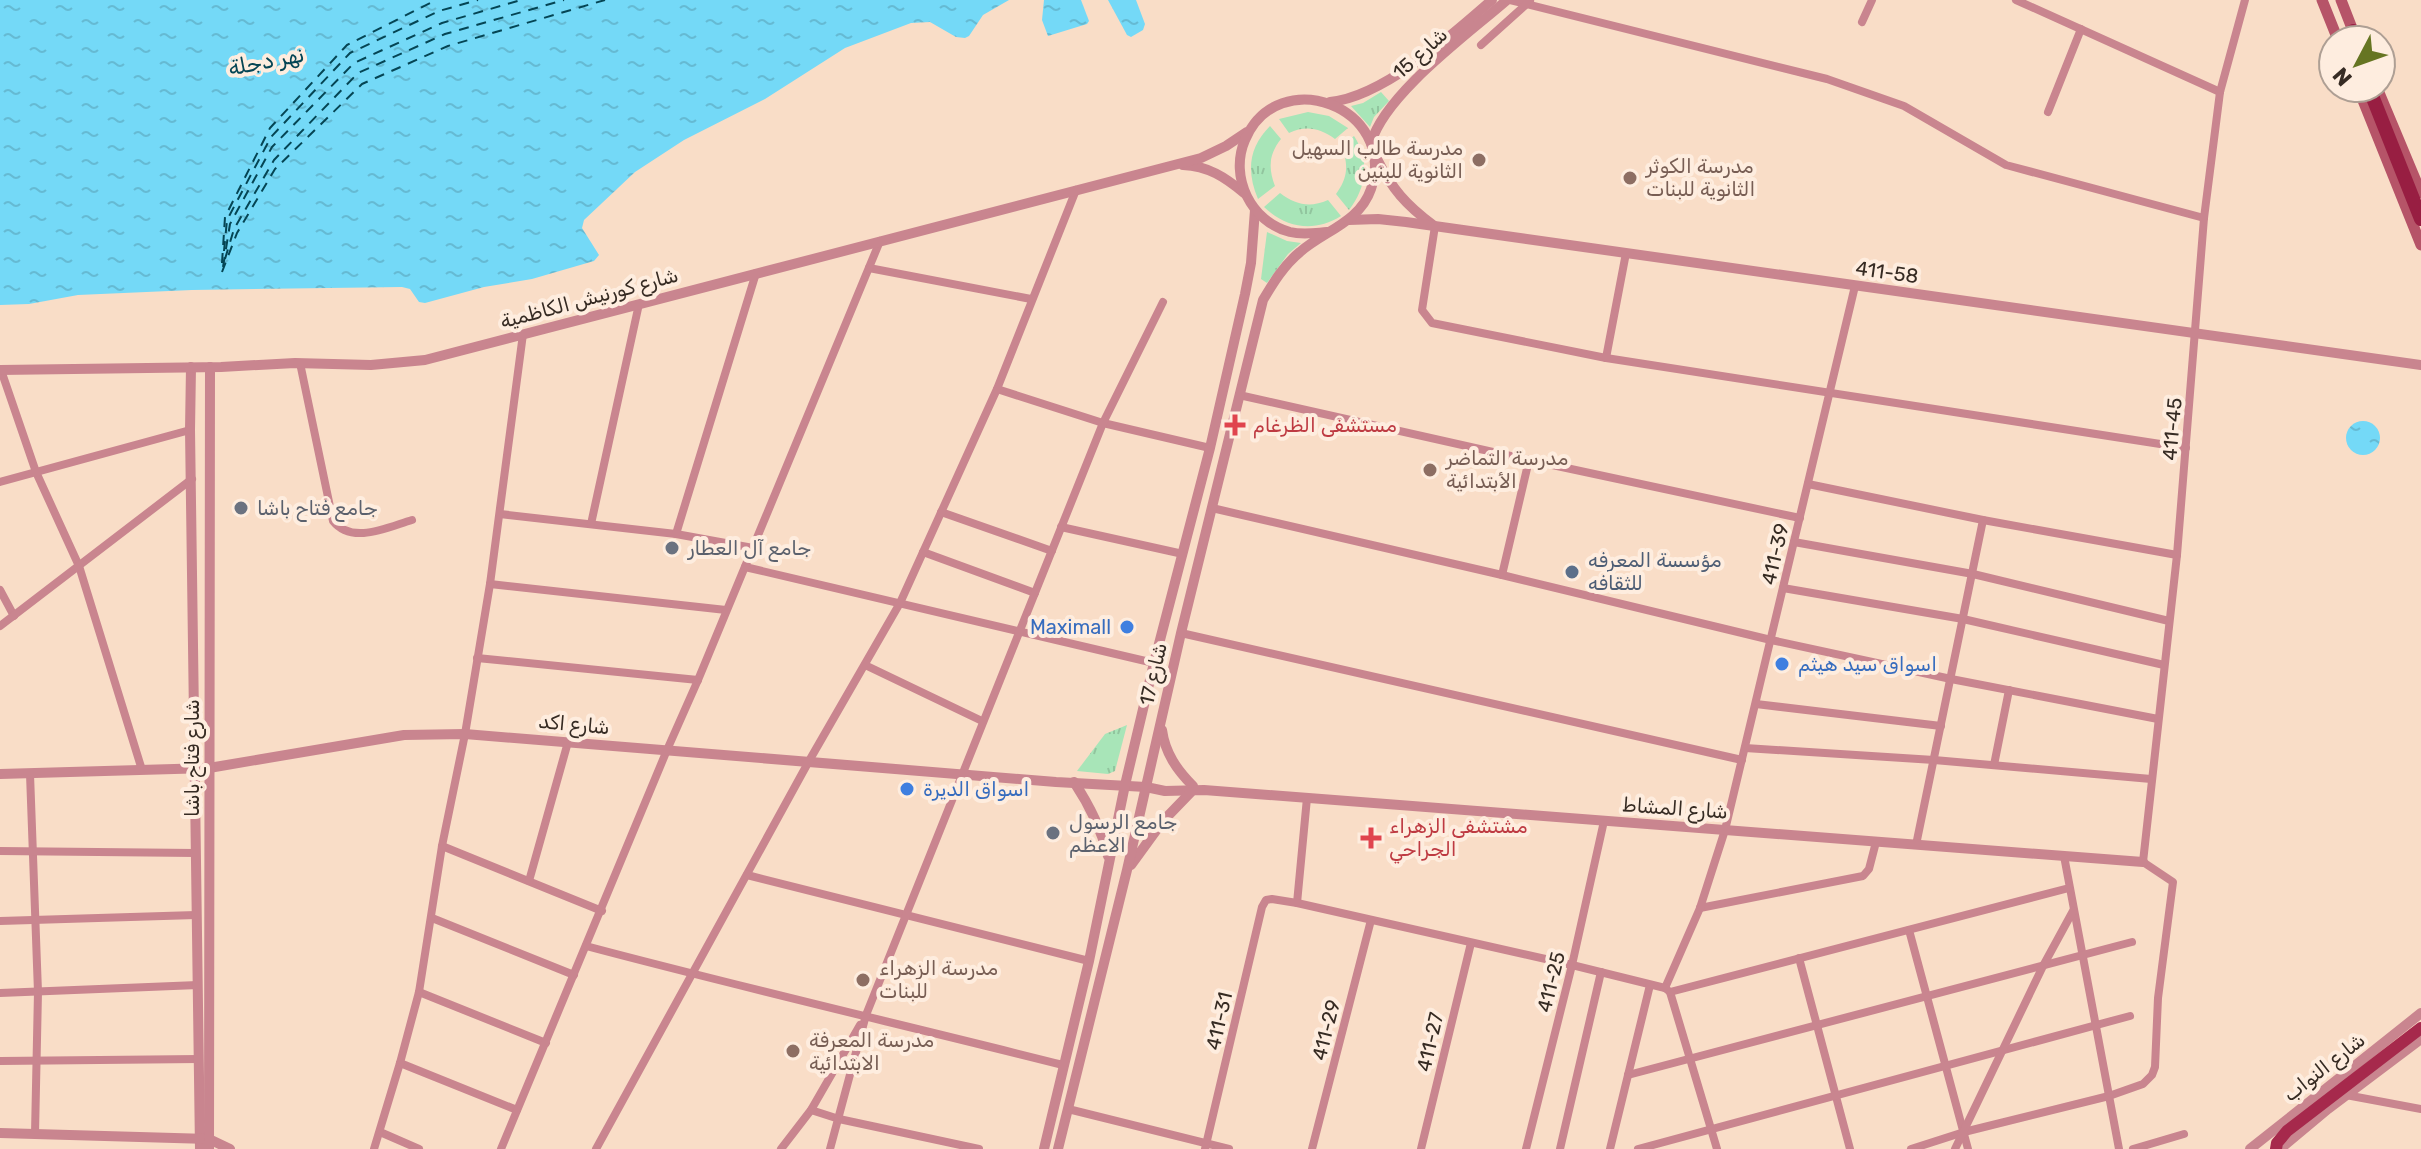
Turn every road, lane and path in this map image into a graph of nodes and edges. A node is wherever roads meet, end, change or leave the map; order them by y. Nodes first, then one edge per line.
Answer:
1 (1492, 0) edge
2 (1508, 0) edge
3 (1872, 0) edge
4 (2016, 0) edge
5 (2245, 0) edge
6 (2322, 0) edge
7 (2341, 0) edge
8 (1529, 1) edge
9 (1481, 5) edge
10 (1862, 22) dead end
11 (2332, 24) edge
12 (2350, 24) edge
13 (2081, 29) junction
14 (1481, 45) dead end
15 (2220, 92) junction
16 (1328, 102) junction
17 (2364, 104) edge
18 (2375, 104) edge
19 (2384, 104) edge
20 (2048, 112) dead end
21 (1251, 128) junction
22 (1371, 143) junction
23 (1374, 154) junction
24 (1173, 164) junction
25 (1076, 190) junction
26 (2421, 193) edge
27 (1245, 194) junction
28 (1255, 210) junction
29 (2204, 218) junction
30 (2421, 219) edge
31 (1349, 220) junction
32 (1435, 226) junction
33 (1327, 232) junction
34 (880, 241) junction
35 (2421, 245) edge
36 (1626, 253) junction
37 (869, 268) junction
38 (756, 273) junction
39 (1855, 286) junction
40 (1031, 299) junction
41 (1163, 302) dead end
42 (639, 304) junction
43 (2196, 333) junction
44 (523, 334) junction
45 (1606, 358) junction
46 (300, 363) junction
47 (2421, 365) edge
48 (191, 367) junction
49 (210, 367) junction
50 (0, 370) edge
51 (997, 389) junction
52 (1830, 393) junction
53 (1239, 395) junction
54 (1103, 423) junction
55 (190, 430) junction
56 (1210, 448) junction
57 (2186, 448) junction
58 (1529, 460) junction
59 (36, 472) junction
60 (192, 479) junction
61 (0, 482) edge
62 (1808, 484) junction
63 (1212, 508) junction
64 (941, 512) junction
65 (500, 514) junction
66 (1800, 518) junction
67 (412, 520) dead end
68 (1983, 520) junction
69 (591, 524) junction
70 (1061, 527) junction
71 (676, 534) junction
72 (1794, 542) junction
73 (753, 548) junction
74 (1052, 551) junction
75 (923, 552) junction
76 (1183, 554) junction
77 (2177, 555) junction
78 (79, 566) junction
79 (745, 567) junction
80 (1973, 574) junction
81 (1502, 575) junction
82 (490, 584) junction
83 (1783, 588) junction
84 (0, 590) edge
85 (1035, 593) junction
86 (900, 603) junction
87 (726, 610) junction
88 (14, 616) junction
89 (1963, 619) junction
90 (2169, 621) junction
91 (0, 626) edge
92 (1019, 632) junction
93 (1181, 633) junction
94 (1771, 640) junction
95 (477, 658) junction
96 (1154, 663) junction
97 (865, 665) junction
98 (2164, 665) junction
99 (1951, 679) junction
100 (698, 680) junction
101 (2009, 690) junction
102 (1756, 704) junction
103 (2158, 719) junction
104 (982, 721) junction
105 (1161, 722) junction
106 (1941, 726) junction
107 (465, 734) junction
108 (568, 742) junction
109 (1745, 748) junction
110 (667, 750) junction
111 (1742, 760) junction
112 (1934, 760) junction
113 (809, 761) junction
114 (1994, 765) junction
115 (209, 768) junction
116 (194, 769) junction
117 (142, 770) junction
118 (0, 774) edge
119 (30, 774) junction
120 (963, 774) junction
121 (2151, 779) junction
122 (1074, 782) junction
123 (1125, 785) junction
124 (1146, 787) junction
125 (1196, 789) junction
126 (1307, 798) junction
127 (1604, 821) junction
128 (1725, 830) junction
129 (1876, 842) junction
130 (1916, 845) junction
131 (442, 846) junction
132 (0, 851) edge
133 (34, 851) junction
134 (195, 853) junction
135 (2064, 856) junction
136 (1110, 861) junction
137 (2143, 862) junction
138 (1127, 870) junction
139 (747, 875) junction
140 (529, 881) junction
141 (2069, 888) junction
142 (1297, 903) junction
143 (1700, 908) junction
144 (602, 911) junction
145 (2073, 911) junction
146 (196, 915) junction
147 (907, 916) junction
148 (432, 918) junction
149 (35, 919) junction
150 (1371, 920) junction
151 (0, 921) edge
152 (1909, 930) junction
153 (2132, 942) dead end
154 (1471, 943) junction
155 (586, 946) junction
156 (2082, 956) junction
157 (1799, 958) junction
158 (1089, 961) junction
159 (1572, 965) junction
160 (2043, 966) junction
161 (1601, 972) junction
162 (692, 974) junction
163 (574, 975) junction
164 (198, 985) junction
165 (1650, 985) junction
166 (1667, 990) junction
167 (38, 992) junction
168 (419, 992) junction
169 (0, 993) edge
170 (1927, 996) junction
171 (2421, 1013) edge
172 (866, 1015) junction
173 (2130, 1016) dead end
174 (1817, 1025) junction
175 (2095, 1026) junction
176 (2421, 1028) edge
177 (2421, 1039) edge
178 (546, 1043) junction
179 (2000, 1052) junction
180 (199, 1059) junction
181 (1690, 1059) junction
182 (0, 1061) edge
183 (37, 1061) junction
184 (400, 1063) junction
185 (1063, 1065) junction
186 (1946, 1066) junction
187 (1628, 1075) junction
188 (2346, 1095) junction
189 (1836, 1096) junction
190 (2109, 1096) junction
191 (1068, 1109) junction
192 (2421, 1109) edge
193 (517, 1110) junction
194 (811, 1110) junction
195 (839, 1119) junction
196 (1711, 1129) junction
197 (380, 1132) junction
198 (1964, 1132) junction
199 (0, 1133) edge
200 (35, 1134) junction
201 (2184, 1134) dead end
202 (205, 1144) edge
203 (1206, 1146) edge
204 (230, 1149) edge
205 (374, 1149) edge
206 (419, 1149) edge
207 (501, 1149) edge
208 (596, 1149) edge
209 (781, 1149) edge
210 (830, 1149) edge
211 (979, 1149) edge
212 (1044, 1149) edge
213 (1058, 1149) edge
214 (1229, 1149) edge
215 (1312, 1149) edge
216 (1421, 1149) edge
217 (1526, 1149) edge
218 (1560, 1149) edge
219 (1610, 1149) edge
220 (1638, 1149) edge
221 (1717, 1149) edge
222 (1850, 1149) edge
223 (1911, 1149) edge
224 (1955, 1149) edge
225 (1968, 1149) edge
226 (2119, 1149) edge
227 (2133, 1149) edge
228 (2250, 1149) edge
229 (2278, 1149) edge

1 - 9 street, شارع 15
2 - 8 street
2 - 22 street, شارع 15
3 - 10 street
4 - 13 street
5 - 15 street, 411-45
6 - 11 main road
7 - 12 main road
8 - 14 street
8 - 29 street
9 - 16 street, شارع 15
13 - 15 street
13 - 20 street
15 - 29 street, 411-45
16 - 21 street
16 - 22 street
17 - 35 main road
18 - 30 highway
19 - 26 main road
21 - 24 street, شارع كورنيش الكاظمية
21 - 27 street
22 - 23 street
23 - 31 street
23 - 32 street
24 - 25 street, شارع كورنيش الكاظمية
24 - 27 street, شارع كورنيش الكاظمية
25 - 34 street, شارع كورنيش الكاظمية
25 - 40 street
27 - 28 street
28 - 33 street
28 - 56 street, شارع 17
29 - 43 street, 411-45
31 - 32 street, 411-58
31 - 33 street
32 - 36 street, 411-58
32 - 45 street
33 - 53 street, شارع 17
34 - 37 street
34 - 38 street, شارع كورنيش الكاظمية
36 - 39 street, 411-58
36 - 45 street
37 - 40 street
37 - 73 street
38 - 42 street, شارع كورنيش الكاظمية
38 - 71 street
39 - 43 street, 411-58
39 - 52 street, 411-39
40 - 51 street
41 - 54 street
42 - 44 street, شارع كورنيش الكاظمية
42 - 69 street
43 - 47 street, 411-58
43 - 57 street, 411-45
44 - 46 street, شارع كورنيش الكاظمية
44 - 65 street
45 - 52 street
46 - 49 street, شارع كورنيش الكاظمية
46 - 67 street
48 - 49 street, شارع كورنيش الكاظمية
48 - 50 street, شارع كورنيش الكاظمية
48 - 55 street, شارع فتاح باشا
49 - 115 street, شارع فتاح باشا
50 - 59 street
51 - 54 street
51 - 64 street
52 - 57 street
52 - 62 street, 411-39
53 - 58 street
53 - 63 street, شارع 17
54 - 56 street
54 - 70 street
55 - 59 street
55 - 60 street, شارع فتاح باشا
56 - 76 street, شارع 17
57 - 77 street, 411-45
58 - 66 street
58 - 81 street
59 - 61 street
59 - 78 street
60 - 78 street
60 - 116 street, شارع فتاح باشا
62 - 66 street, 411-39
62 - 68 street
63 - 81 street
63 - 93 street, شارع 17
64 - 74 street
64 - 75 street
65 - 69 street
65 - 82 street
66 - 72 street, 411-39
68 - 77 street
68 - 80 street
69 - 71 street
70 - 74 street
70 - 76 street
71 - 73 street
72 - 80 street
72 - 83 street, 411-39
73 - 79 street
74 - 85 street
75 - 85 street
75 - 86 street
76 - 96 street, شارع 17
77 - 90 street, 411-45
78 - 88 street
78 - 117 street
79 - 86 street
79 - 87 street
80 - 89 street
80 - 90 street
81 - 94 street
82 - 87 street
82 - 95 street
83 - 89 street
83 - 94 street, 411-39
84 - 88 street
85 - 92 street
86 - 92 street
86 - 97 street
87 - 100 street
88 - 91 street
89 - 98 street
89 - 99 street
90 - 98 street, 411-45
92 - 96 street
92 - 104 street
93 - 105 street, شارع 17
93 - 111 street
94 - 99 street
94 - 102 street, 411-39
95 - 100 street
95 - 107 street
96 - 123 street, شارع 17
97 - 104 street
97 - 113 street
98 - 103 street, 411-45
99 - 101 street
99 - 106 street
100 - 110 street
101 - 103 street
101 - 114 street
102 - 106 street
102 - 109 street, 411-39
103 - 121 street, 411-45
104 - 120 street
105 - 124 street, شارع 17
105 - 125 street
106 - 112 street
107 - 108 street, شارع اكد
107 - 115 street, شارع اكد
107 - 131 street
108 - 110 street, شارع اكد
108 - 140 street
109 - 111 street, 411-39
109 - 112 street
110 - 113 street, شارع اكد
110 - 144 street
111 - 128 street, 411-39
112 - 114 street
112 - 130 street
113 - 120 street, شارع اكد
113 - 139 street
114 - 121 street
115 - 116 street, شارع اكد
115 - 202 street, شارع فتاح باشا
116 - 117 street, شارع اكد
116 - 134 street, شارع فتاح باشا
117 - 119 street, شارع اكد
118 - 119 street, شارع اكد
119 - 133 street
120 - 122 street, شارع اكد
120 - 147 street
121 - 137 street, 411-45
122 - 123 street, شارع اكد
122 - 136 street
123 - 124 street, شارع اكد
123 - 136 street, شارع 17
124 - 125 street, شارع المشاط
124 - 138 street, شارع 17
125 - 126 street, شارع المشاط
125 - 138 street
126 - 127 street, شارع المشاط
126 - 142 street
127 - 128 street, شارع المشاط
127 - 159 street, 411-25
128 - 129 street, شارع المشاط
128 - 143 street, 411-39
129 - 130 street, شارع المشاط
129 - 143 street
130 - 135 street, شارع المشاط
131 - 140 street
131 - 148 street
132 - 133 street
133 - 134 street
133 - 149 street
134 - 146 street, شارع فتاح باشا
135 - 137 street, شارع المشاط
135 - 141 street
136 - 158 street, شارع 17
137 - 190 street
138 - 191 street, شارع 17
139 - 147 street
139 - 162 street
140 - 144 street
141 - 145 street
141 - 152 street
142 - 150 street
142 - 203 street, 411-31
143 - 166 street, 411-39
144 - 155 street
145 - 156 street
145 - 160 street
146 - 149 street
146 - 164 street, شارع فتاح باشا
147 - 158 street
147 - 172 street
148 - 163 street
148 - 168 street
149 - 151 street
149 - 167 street
150 - 154 street
150 - 215 street, 411-29
152 - 157 street
152 - 170 street
153 - 156 street
154 - 159 street
154 - 216 street, 411-27
155 - 162 street
155 - 163 street
156 - 160 street
156 - 175 street
157 - 166 street
157 - 174 street
158 - 185 street, شارع 17
159 - 161 street
159 - 217 street, 411-25
160 - 170 street
160 - 179 street
161 - 165 street
161 - 218 street
162 - 172 street
162 - 208 street
163 - 178 street
164 - 167 street
164 - 180 street, شارع فتاح باشا
165 - 166 street
165 - 187 street
166 - 181 street
167 - 169 street
167 - 183 street
168 - 178 street
168 - 184 street
170 - 174 street
170 - 186 street
171 - 228 street, شارع النواب
172 - 185 street
172 - 194 street
172 - 195 street
173 - 175 street
174 - 181 street
174 - 189 street
175 - 179 street
175 - 190 street
176 - 229 main road
177 - 188 street, شارع النواب
178 - 193 street
179 - 186 street
179 - 198 street
180 - 183 street
180 - 202 street, شارع فتاح باشا
181 - 187 street
181 - 196 street
182 - 183 street
183 - 200 street
184 - 193 street
184 - 197 street
185 - 212 street, شارع 17
186 - 189 street
186 - 198 street
187 - 219 street
188 - 192 street
188 - 229 street, شارع النواب
189 - 196 street
189 - 222 street
190 - 198 street
190 - 226 street
191 - 203 street
191 - 213 street, شارع 17
193 - 207 street
194 - 195 street
194 - 209 street
195 - 210 street
195 - 211 street
196 - 220 street
196 - 221 street
197 - 205 street
197 - 206 street
198 - 223 street
198 - 224 street
198 - 225 street
199 - 200 street
200 - 202 street
201 - 227 street
202 - 204 street
203 - 214 street

